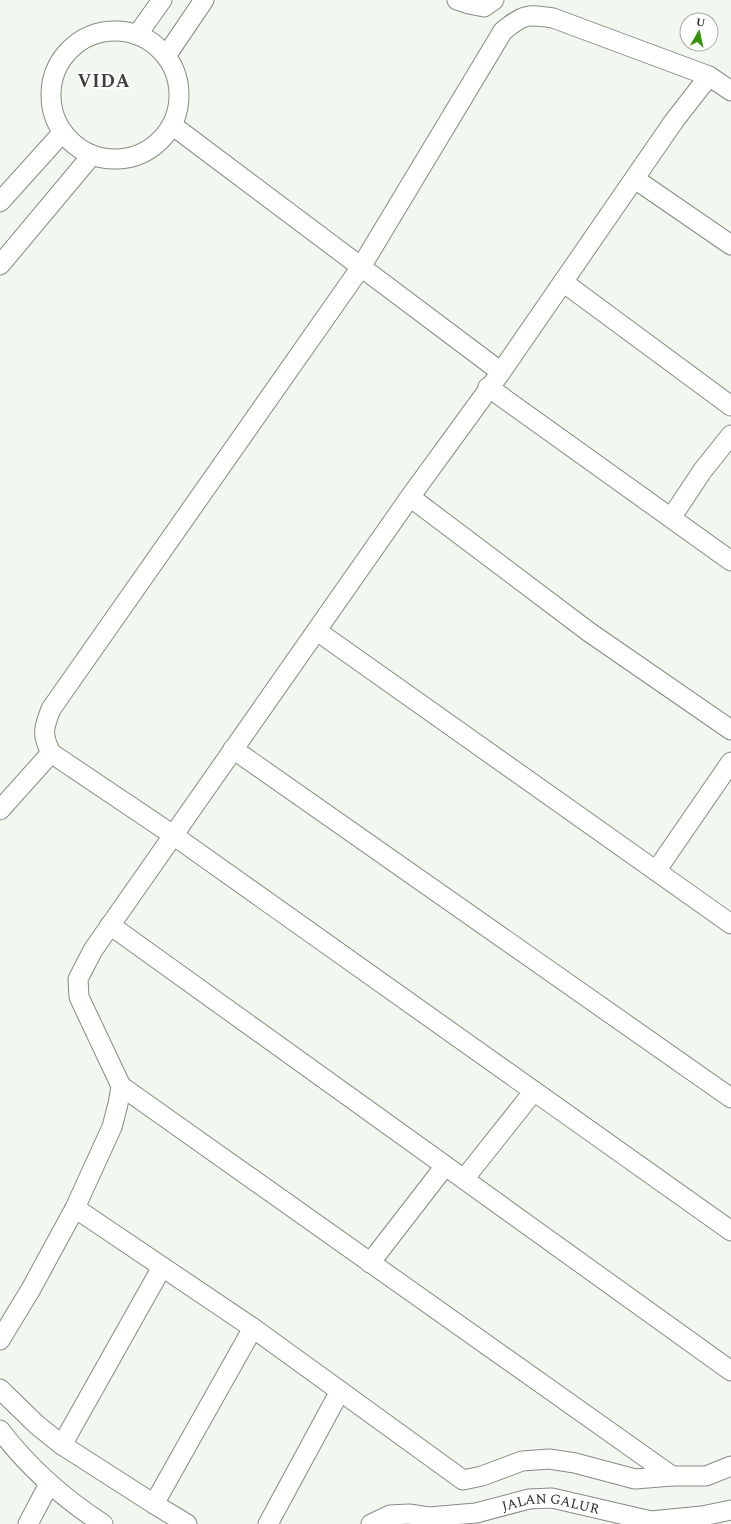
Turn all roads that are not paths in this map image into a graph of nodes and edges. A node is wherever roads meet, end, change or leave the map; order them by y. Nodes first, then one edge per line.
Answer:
1 (162, 0) edge
2 (204, 0) edge
3 (457, 0) edge
4 (494, 0) edge
5 (137, 35) junction
6 (166, 56) junction
7 (709, 76) junction
8 (731, 90) edge
9 (172, 125) junction
10 (63, 132) junction
11 (92, 155) junction
12 (635, 179) junction
13 (0, 202) edge
14 (731, 245) edge
15 (0, 264) edge
16 (361, 267) junction
17 (563, 282) junction
18 (501, 372) junction
19 (488, 388) junction
20 (731, 406) edge
21 (731, 435) edge
22 (410, 497) junction
23 (671, 518) junction
24 (731, 561) edge
25 (317, 631) junction
26 (731, 730) edge
27 (233, 749) junction
28 (51, 753) junction
29 (731, 762) edge
30 (0, 810) edge
31 (173, 835) junction
32 (656, 871) junction
33 (731, 924) edge
34 (110, 925) junction
35 (121, 1086) junction
36 (534, 1091) junction
37 (731, 1098) edge
38 (445, 1166) junction
39 (464, 1179) junction
40 (75, 1208) junction
41 (731, 1231) edge
42 (370, 1263) junction
43 (162, 1267) junction
44 (252, 1328) junction
45 (0, 1340) edge
46 (731, 1371) edge
47 (0, 1389) edge
48 (340, 1392) junction
49 (0, 1430) edge
50 (62, 1445) junction
51 (731, 1466) edge
52 (672, 1476) junction
53 (49, 1484) junction
54 (154, 1504) junction
55 (731, 1510) edge
56 (651, 1522) edge
57 (28, 1524) edge
58 (103, 1524) edge
59 (187, 1524) edge
60 (268, 1524) edge
61 (371, 1524) edge

1 - 5 street
2 - 6 street
3 - 4 street
5 - 6 street
5 - 10 street
6 - 9 street
7 - 8 street
7 - 12 street
7 - 16 street
9 - 11 street
9 - 16 street
10 - 11 street
10 - 13 street
11 - 15 street
12 - 14 street
12 - 17 street
16 - 18 street
16 - 28 street
17 - 18 street
17 - 20 street
18 - 19 street
19 - 22 street
19 - 23 street
21 - 23 street
22 - 25 street
22 - 26 street
23 - 24 street
25 - 27 street
25 - 32 street
27 - 31 street
27 - 37 street
28 - 30 street
28 - 31 street
29 - 32 street
31 - 34 street
31 - 36 street
32 - 33 street
34 - 35 street
34 - 38 street
35 - 40 street
35 - 42 street
36 - 39 street
36 - 41 street
38 - 39 street
38 - 42 street
39 - 46 street
40 - 43 street
40 - 45 street
42 - 52 street
43 - 44 street
43 - 50 street
44 - 48 street
44 - 54 street
47 - 50 street
48 - 52 street
48 - 60 street
49 - 53 street
50 - 54 street
51 - 52 street
53 - 57 street
53 - 58 street
54 - 59 street
55 - 56 street, JALAN GALUR
56 - 61 street, JALAN GALUR

